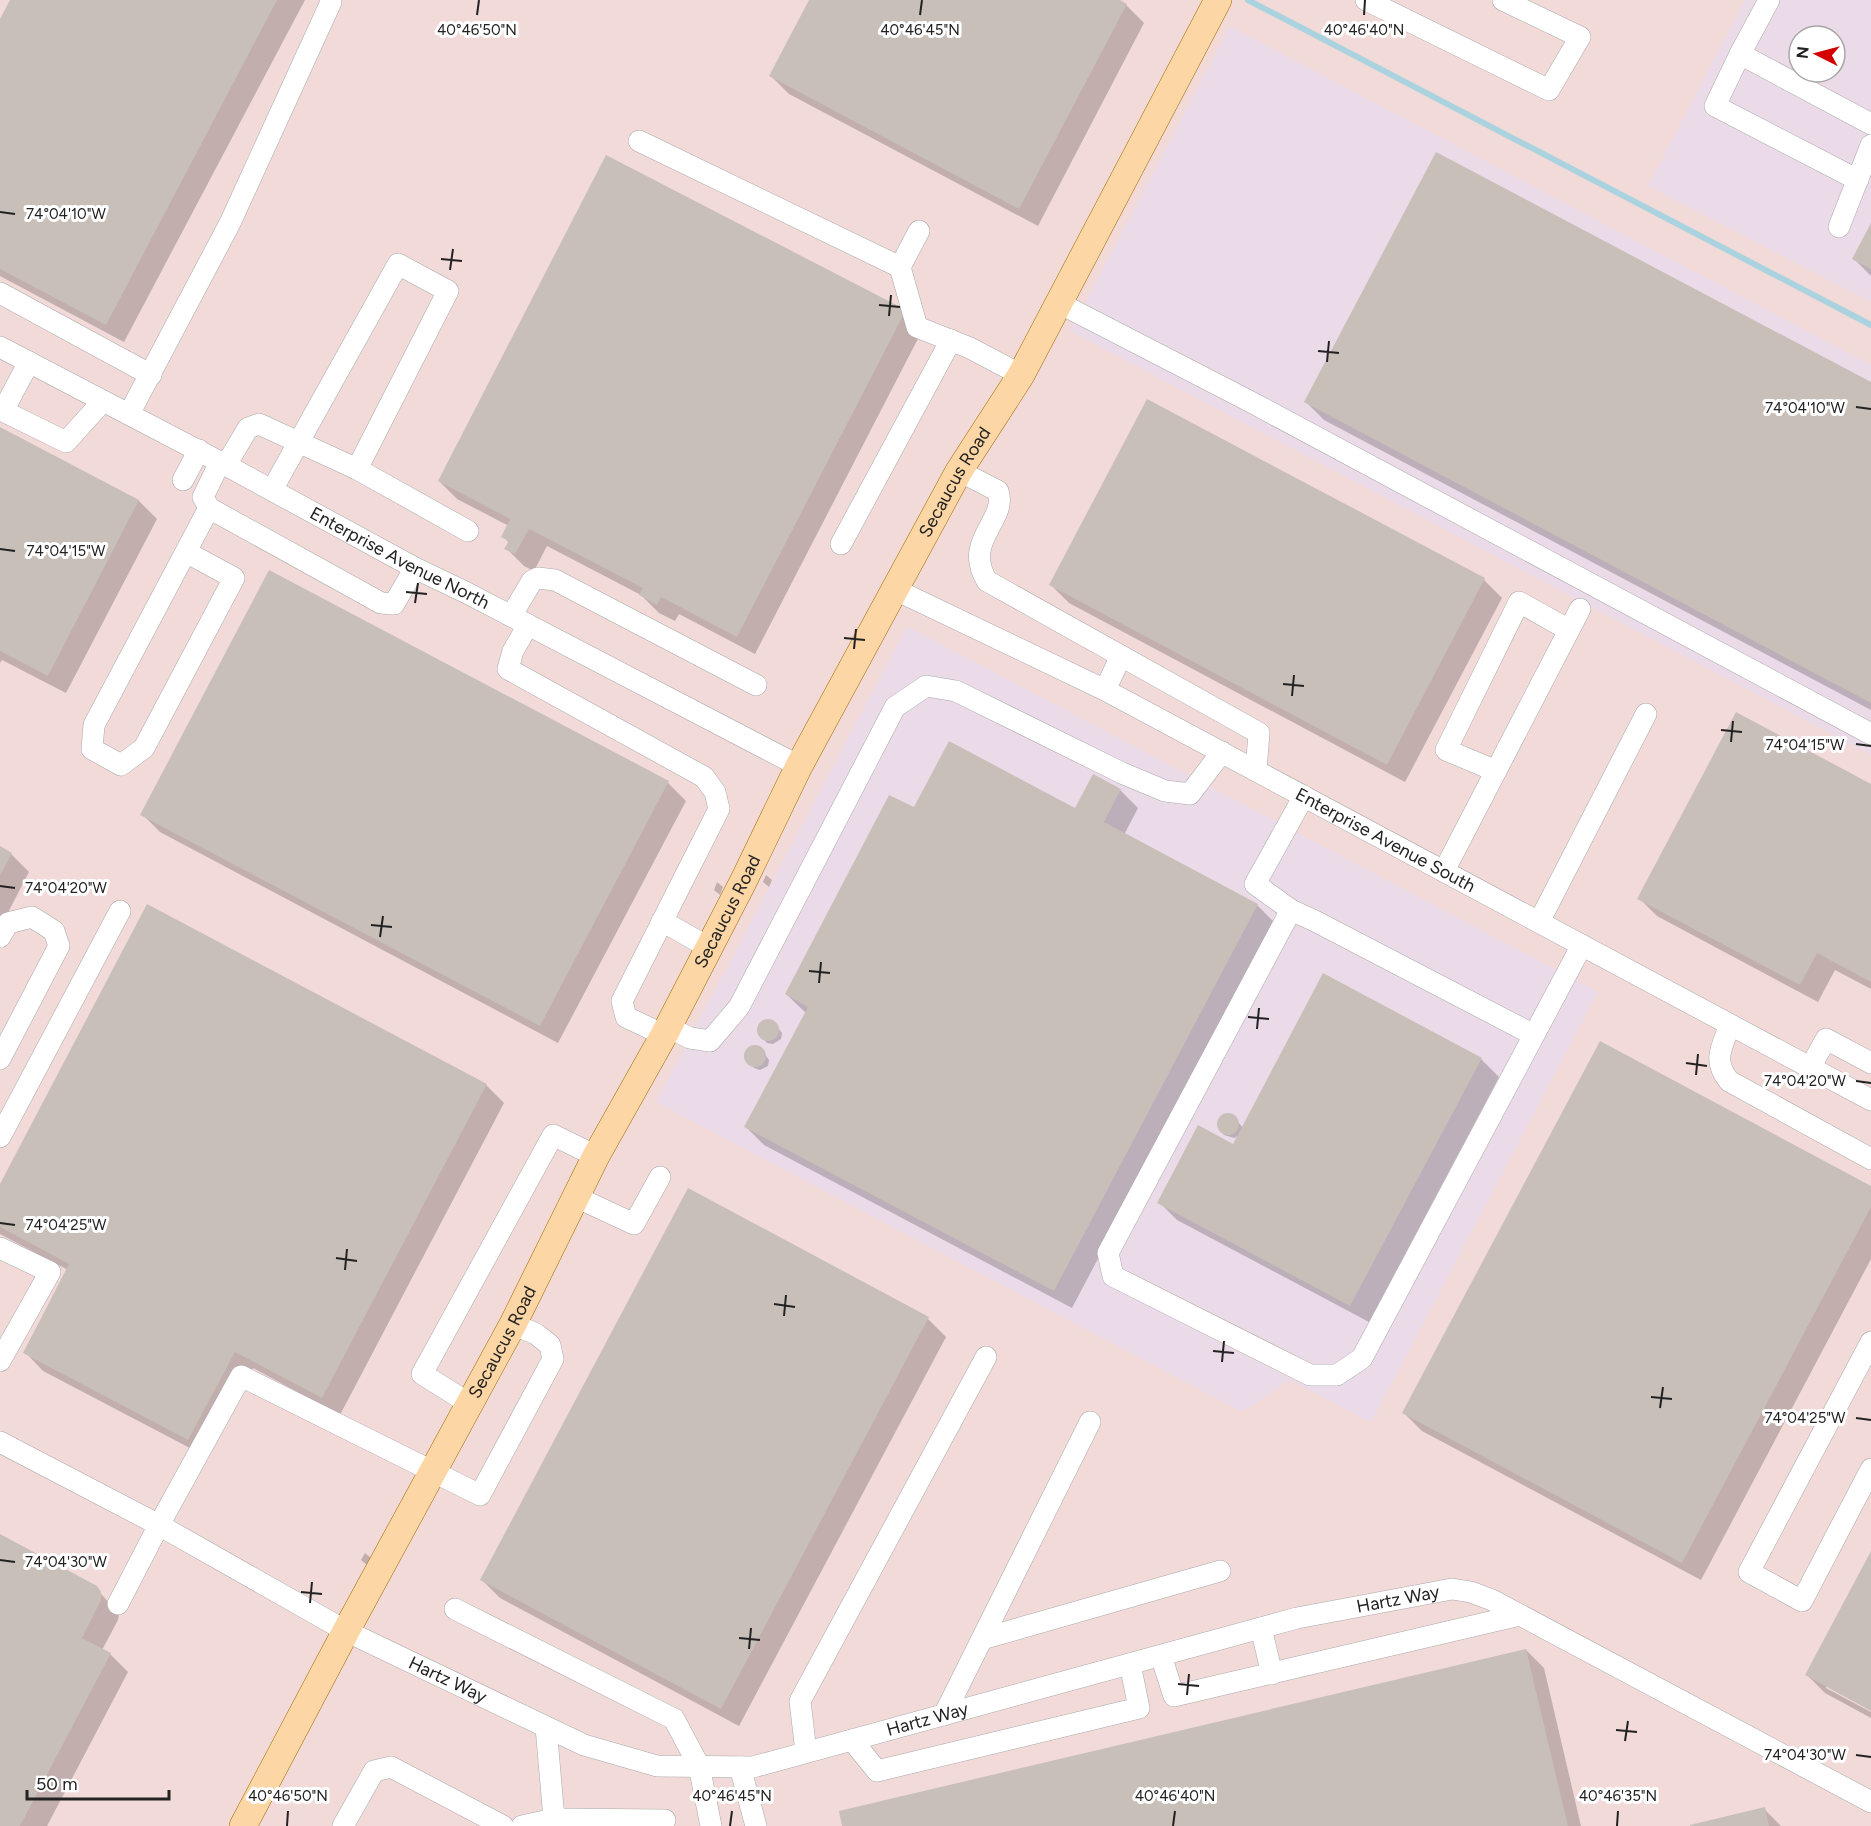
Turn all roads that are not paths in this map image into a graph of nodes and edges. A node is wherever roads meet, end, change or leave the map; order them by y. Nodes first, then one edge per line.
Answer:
1 (1366, 0) edge
2 (1503, 0) edge
3 (1769, 0) edge
4 (331, 2) dead end
5 (1210, 3) edge
6 (1740, 54) junction
7 (1871, 124) edge
8 (639, 141) dead end
9 (1871, 145) edge
10 (1858, 180) junction
11 (1839, 227) dead end
12 (919, 231) dead end
13 (900, 267) junction
14 (0, 293) edge
15 (1059, 303) junction
16 (951, 340) junction
17 (0, 347) edge
18 (29, 362) junction
19 (151, 375) junction
20 (1021, 375) junction
21 (103, 401) junction
22 (129, 414) junction
23 (299, 442) junction
24 (199, 450) junction
25 (223, 464) junction
26 (357, 469) junction
27 (959, 471) junction
28 (183, 480) dead end
29 (272, 490) junction
30 (209, 508) junction
31 (468, 531) dead end
32 (841, 544) dead end
33 (186, 552) junction
34 (415, 568) junction
35 (894, 589) junction
36 (1580, 609) dead end
37 (519, 620) junction
38 (1569, 630) junction
39 (1121, 656) junction
40 (756, 685) dead end
41 (1105, 690) junction
42 (1646, 714) dead end
43 (1871, 734) edge
44 (1222, 752) junction
45 (799, 766) junction
46 (1256, 770) junction
47 (1496, 771) junction
48 (1304, 796) junction
49 (1444, 871) junction
50 (120, 910) dead end
51 (1291, 910) junction
52 (662, 921) junction
53 (1539, 922) junction
54 (0, 937) edge
55 (1582, 945) junction
56 (708, 947) junction
57 (1730, 1025) junction
58 (666, 1031) junction
59 (1534, 1035) junction
60 (0, 1059) edge
61 (1871, 1063) edge
62 (1810, 1068) junction
63 (1871, 1100) edge
64 (0, 1137) edge
65 (596, 1156) junction
66 (1871, 1159) edge
67 (660, 1177) dead end
68 (576, 1197) junction
69 (0, 1248) edge
70 (513, 1324) junction
71 (1871, 1342) edge
72 (986, 1357) dead end
73 (0, 1361) edge
74 (470, 1404) junction
75 (1090, 1422) dead end
76 (0, 1442) edge
77 (1871, 1469) edge
78 (432, 1472) junction
79 (159, 1525) junction
80 (1220, 1571) dead end
81 (118, 1604) dead end
82 (455, 1609) dead end
83 (1520, 1616) junction
84 (1261, 1628) junction
85 (346, 1630) junction
86 (982, 1639) junction
87 (1161, 1656) junction
88 (1130, 1664) junction
89 (1272, 1674) junction
90 (944, 1715) junction
91 (546, 1727) junction
92 (852, 1740) junction
93 (806, 1752) junction
94 (699, 1766) junction
95 (740, 1767) junction
96 (1871, 1803) edge
97 (554, 1819) junction
98 (666, 1820) dead end
99 (243, 1826) edge
100 (343, 1826) edge
101 (503, 1826) edge
102 (522, 1826) edge
103 (711, 1826) edge
104 (756, 1826) edge

1 - 2 street
3 - 6 street
4 - 19 street
5 - 15 main road, Secaucus Road
6 - 7 street
6 - 10 street
8 - 13 street
9 - 10 street
10 - 11 street
12 - 13 street
13 - 16 street
14 - 19 street
15 - 20 main road, Secaucus Road
15 - 43 street
16 - 20 street
16 - 32 street
17 - 18 street, Enterprise Avenue North
18 - 21 street, Enterprise Avenue North
18 - 21 street
19 - 22 street
20 - 27 main road, Secaucus Road
21 - 22 street, Enterprise Avenue North
22 - 24 street, Enterprise Avenue North
23 - 25 street
23 - 26 street
23 - 26 street
23 - 29 street
24 - 25 street, Enterprise Avenue North
24 - 28 street
25 - 29 street, Enterprise Avenue North
25 - 30 street
26 - 31 street
27 - 35 main road, Secaucus Road
27 - 39 street
29 - 34 street, Enterprise Avenue North
30 - 33 street
30 - 34 street
33 - 33 street
34 - 37 street, Enterprise Avenue North
35 - 41 street, Enterprise Avenue South
35 - 45 main road, Secaucus Road
36 - 38 street
37 - 40 street
37 - 45 street, Enterprise Avenue North
37 - 52 street
38 - 47 street
38 - 47 street
39 - 41 street
39 - 46 street
41 - 44 street, Enterprise Avenue South
42 - 53 street
44 - 46 street, Enterprise Avenue South
44 - 58 street
45 - 56 main road, Secaucus Road
46 - 48 street, Enterprise Avenue South
47 - 49 street
48 - 49 street, Enterprise Avenue South
48 - 51 street
49 - 53 street, Enterprise Avenue South
50 - 64 street
51 - 59 street
51 - 59 street
52 - 56 street
52 - 58 street
53 - 55 street, Enterprise Avenue South
54 - 60 street
55 - 57 street, Enterprise Avenue South
55 - 59 street
56 - 58 main road, Secaucus Road
57 - 62 street, Enterprise Avenue South
57 - 66 street
58 - 65 main road, Secaucus Road
61 - 62 street
62 - 63 street, Enterprise Avenue South
65 - 68 main road, Secaucus Road
65 - 74 street
67 - 68 street
68 - 70 main road, Secaucus Road
69 - 73 street
70 - 74 main road, Secaucus Road
70 - 78 street
71 - 77 street
72 - 93 street
74 - 78 main road, Secaucus Road
75 - 86 street
76 - 79 street, Hartz Way
78 - 79 street
78 - 85 main road, Secaucus Road
79 - 81 street
79 - 85 street, Hartz Way
80 - 86 street
82 - 94 street
83 - 84 street, Hartz Way
83 - 89 street
83 - 96 street, Hartz Way
84 - 87 street, Hartz Way
84 - 89 street
85 - 91 street, Hartz Way
85 - 99 main road, Secaucus Road
86 - 90 street
87 - 88 street, Hartz Way
87 - 89 street
88 - 90 street, Hartz Way
88 - 92 street
90 - 92 street, Hartz Way
91 - 94 street, Hartz Way
91 - 97 street
92 - 93 street, Hartz Way
93 - 95 street, Hartz Way
94 - 95 street, Hartz Way
94 - 103 street
95 - 104 street
97 - 98 street
97 - 102 street
100 - 101 street

